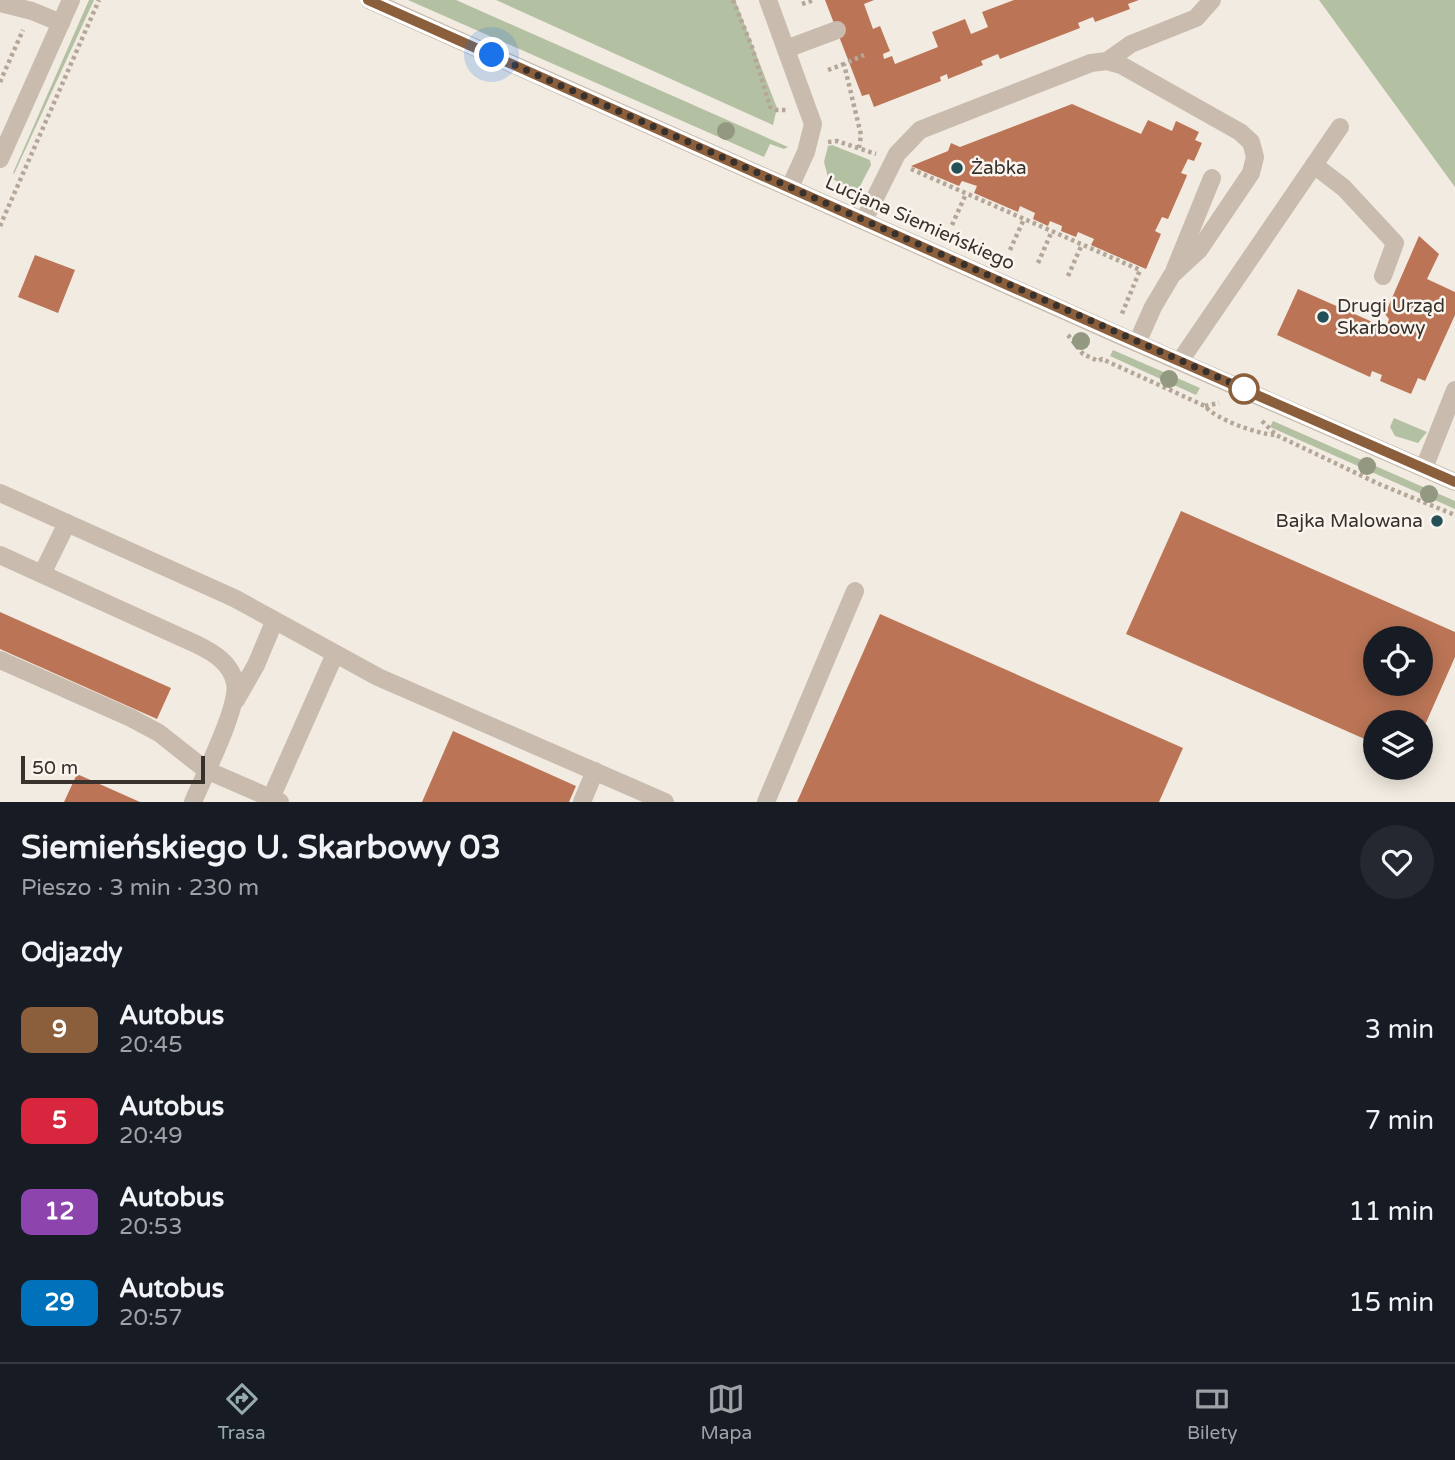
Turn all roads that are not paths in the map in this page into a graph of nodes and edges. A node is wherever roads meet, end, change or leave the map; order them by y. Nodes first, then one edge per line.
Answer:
1 (71, 0) edge
2 (369, 0) edge
3 (768, 0) edge
4 (1212, 0) edge
5 (0, 3) edge
6 (61, 23) junction
7 (837, 30) dead end
8 (786, 49) junction
9 (1107, 61) junction
10 (1340, 127) dead end
11 (0, 159) edge
12 (1314, 165) junction
13 (1213, 178) dead end
14 (790, 187) junction
15 (864, 220) junction
16 (1172, 275) junction
17 (1383, 276) dead end
18 (1137, 343) junction
19 (1180, 361) junction
20 (1455, 390) edge
21 (1424, 468) junction
22 (1455, 482) edge
23 (0, 493) edge
24 (67, 523) junction
25 (0, 555) edge
26 (42, 574) junction
27 (855, 591) dead end
28 (274, 622) junction
29 (335, 654) junction
30 (0, 660) edge
31 (234, 703) junction
32 (206, 770) junction
33 (595, 772) junction
34 (276, 800) edge
35 (193, 802) edge
36 (582, 802) edge
37 (665, 802) edge
38 (766, 802) edge

1 - 6 street
2 - 14 street, Lucjana Siemieńskiego
3 - 8 street
4 - 9 street
5 - 6 street
6 - 11 street
7 - 8 street
8 - 14 street
9 - 15 street
9 - 16 street
10 - 12 street
12 - 17 street
12 - 19 street
13 - 16 street
14 - 15 street, Lucjana Siemieńskiego
15 - 18 street, Lucjana Siemieńskiego
16 - 18 street
18 - 19 street, Lucjana Siemieńskiego
19 - 21 street, Lucjana Siemieńskiego
20 - 21 street
21 - 22 street, Lucjana Siemieńskiego
23 - 24 street
24 - 26 street
24 - 28 street
25 - 26 street
26 - 31 street
27 - 38 street
28 - 29 street
28 - 31 street
29 - 33 street
29 - 34 street
30 - 32 street
31 - 32 street
32 - 34 street
32 - 35 street
33 - 36 street
33 - 37 street

